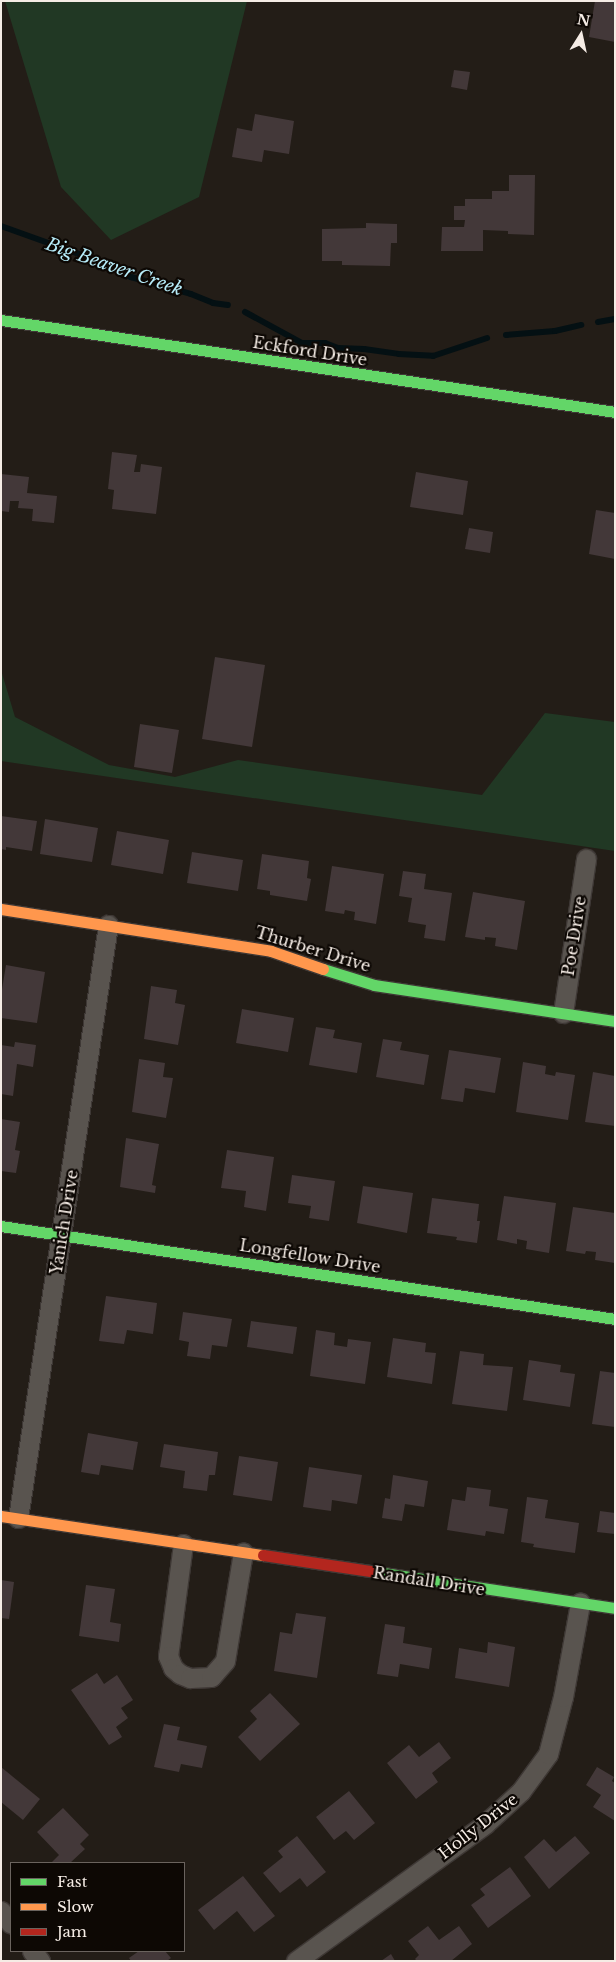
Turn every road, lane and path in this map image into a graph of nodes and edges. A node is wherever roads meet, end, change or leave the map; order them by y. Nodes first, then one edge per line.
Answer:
1 (1, 320) edge
2 (615, 412) edge
3 (586, 859) dead end
4 (1, 909) edge
5 (108, 925) junction
6 (562, 1013) junction
7 (615, 1021) edge
8 (1, 1226) edge
9 (62, 1234) junction
10 (615, 1318) edge
11 (10, 1517) edge
12 (183, 1544) junction
13 (243, 1552) junction
14 (580, 1603) junction
15 (615, 1608) edge
16 (1, 1911) edge
17 (10, 1923) edge
18 (296, 1961) edge

1 - 2 street, Eckford Drive
3 - 6 street, Poe Drive
4 - 5 street, Thurber Drive
5 - 6 street, Thurber Drive
5 - 9 street, Yanich Drive
6 - 7 street, Thurber Drive
8 - 9 street, Longfellow Drive
9 - 10 street, Longfellow Drive
9 - 11 street, Yanich Drive
11 - 12 street, Randall Drive
12 - 13 street, Randall Drive
12 - 13 street
13 - 14 street, Randall Drive
14 - 15 street, Randall Drive
14 - 18 street, Holly Drive
16 - 17 street

